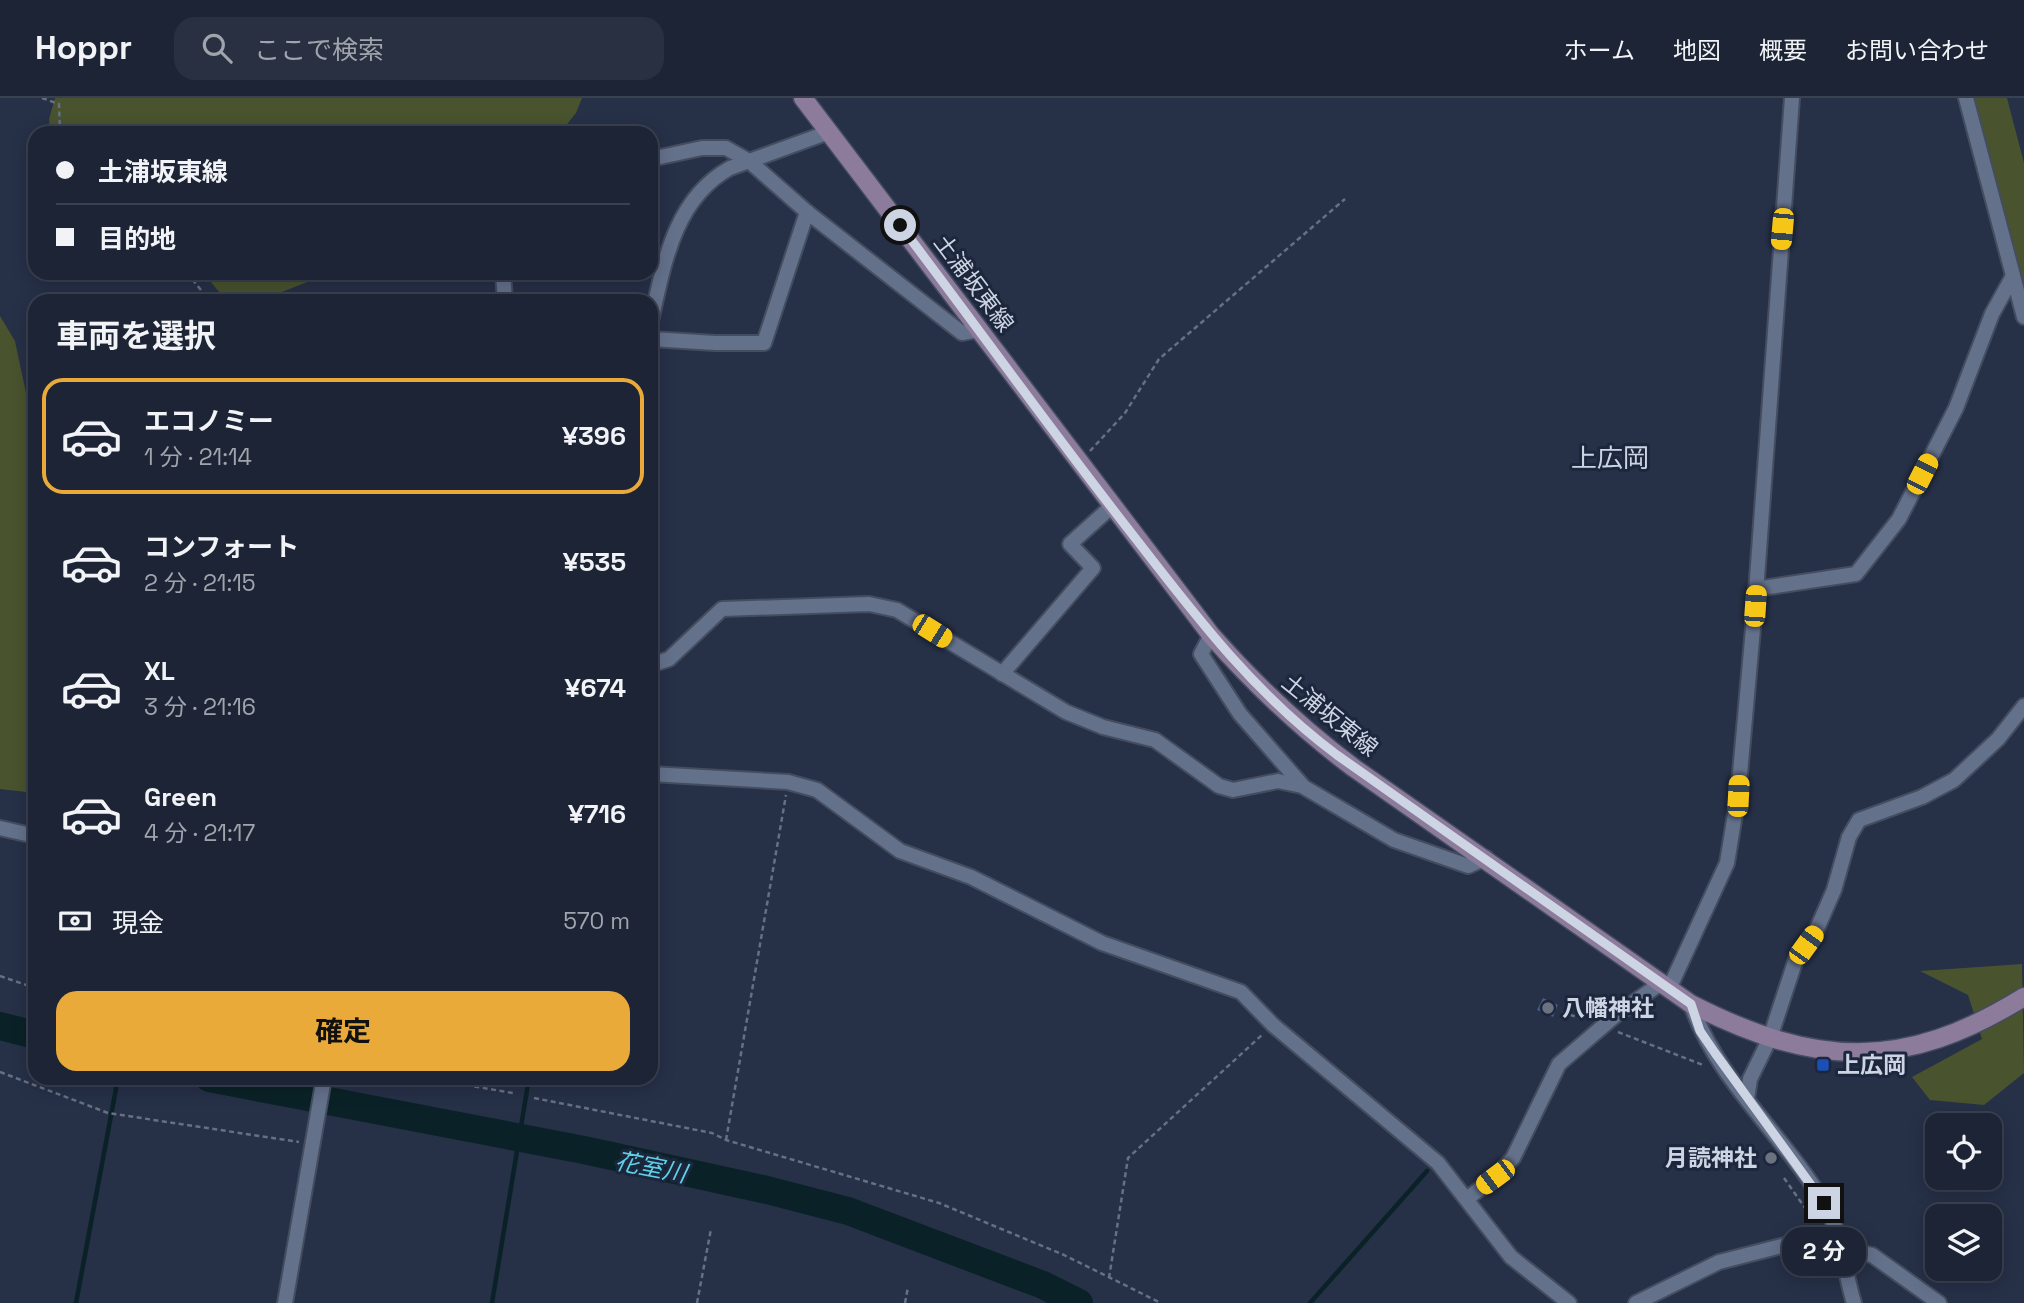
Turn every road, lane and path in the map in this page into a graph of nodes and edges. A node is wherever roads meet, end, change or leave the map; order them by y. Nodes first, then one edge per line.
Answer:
1 (42, 98) edge
2 (803, 98) edge
3 (1792, 98) edge
4 (1966, 98) edge
5 (60, 126) edge
6 (829, 132) junction
7 (658, 157) edge
8 (749, 161) junction
9 (1345, 200) dead end
10 (807, 212) junction
11 (2013, 276) junction
12 (193, 280) edge
13 (204, 294) edge
14 (657, 294) edge
15 (2024, 317) edge
16 (979, 330) junction
17 (658, 340) edge
18 (1079, 464) junction
19 (1111, 507) junction
20 (1756, 589) junction
21 (1211, 635) junction
22 (658, 663) edge
23 (1002, 674) junction
24 (2024, 706) edge
25 (658, 774) edge
26 (788, 782) junction
27 (1302, 786) junction
28 (0, 828) edge
29 (28, 834) edge
30 (1486, 858) junction
31 (0, 976) edge
32 (28, 986) edge
33 (1665, 986) junction
34 (2024, 997) edge
35 (1691, 1004) junction
36 (1562, 1012) dead end
37 (1273, 1025) junction
38 (1602, 1027) junction
39 (1770, 1038) junction
40 (1704, 1066) dead end
41 (0, 1072) edge
42 (28, 1083) edge
43 (34, 1085) edge
44 (323, 1085) edge
45 (466, 1085) edge
46 (513, 1093) dead end
47 (534, 1098) dead end
48 (1746, 1099) junction
49 (726, 1140) junction
50 (313, 1145) junction
51 (1784, 1178) dead end
52 (1468, 1198) junction
53 (711, 1229) dead end
54 (1832, 1233) junction
55 (1840, 1250) junction
56 (1109, 1278) junction
57 (908, 1287) dead end
58 (285, 1303) edge
59 (697, 1303) edge
60 (905, 1303) edge
61 (1161, 1303) edge
62 (1569, 1303) edge
63 (1636, 1303) edge
64 (1854, 1303) edge
65 (1939, 1303) edge

1 - 5 path
2 - 6 main road, 土浦坂東線
3 - 20 street
4 - 11 street
6 - 8 street
6 - 16 main road, 土浦坂東線
7 - 8 street
8 - 10 street
8 - 14 street
9 - 18 path
10 - 16 street
10 - 17 street
11 - 15 street
11 - 20 street
12 - 13 path
16 - 18 main road, 土浦坂東線
18 - 19 main road, 土浦坂東線
19 - 21 main road, 土浦坂東線
19 - 23 street
20 - 33 street
21 - 27 street
21 - 30 main road, 土浦坂東線
22 - 23 street
23 - 27 street
24 - 39 street
25 - 26 street
26 - 37 street
26 - 49 path
27 - 30 street
28 - 29 street
30 - 33 main road, 土浦坂東線
31 - 32 path
33 - 35 main road, 土浦坂東線
33 - 38 street
34 - 39 main road, 土浦坂東線
35 - 39 main road, 土浦坂東線
35 - 48 street
36 - 38 path
37 - 52 street
37 - 56 path
38 - 40 path
38 - 52 street
39 - 48 street
41 - 42 path
43 - 50 path
44 - 50 street
45 - 46 path
47 - 49 path
48 - 54 street
49 - 56 path
50 - 58 street
51 - 54 path
52 - 62 street
53 - 59 path
54 - 55 street
54 - 63 street
55 - 64 street
55 - 65 street
56 - 61 path
57 - 60 path

